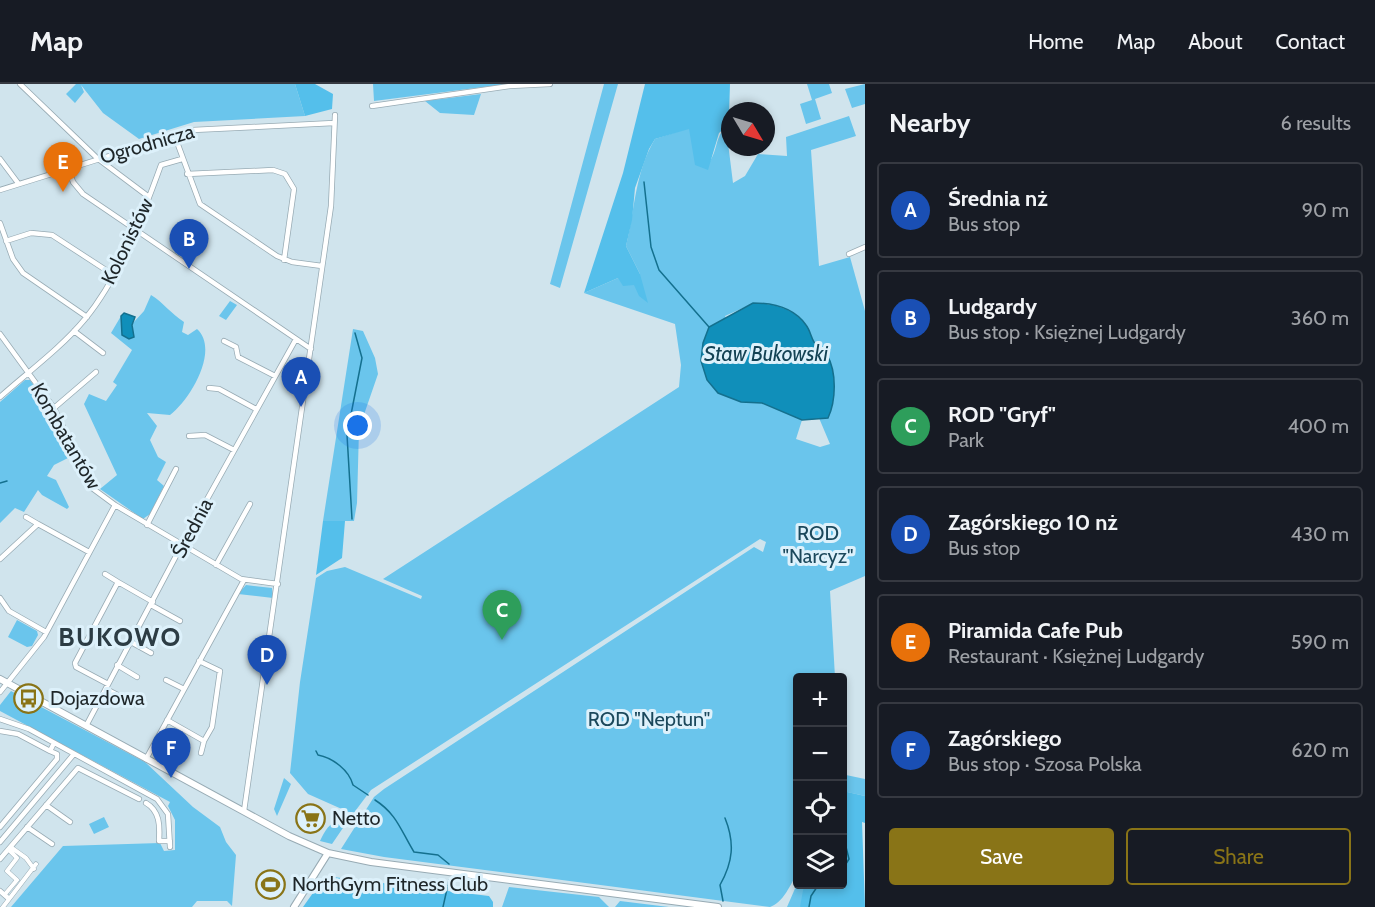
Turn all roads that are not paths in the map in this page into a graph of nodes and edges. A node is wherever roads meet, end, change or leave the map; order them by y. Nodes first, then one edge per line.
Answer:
1 (20, 84) edge
2 (550, 84) edge
3 (372, 106) dead end
4 (335, 115) dead end
5 (334, 123) junction
6 (174, 134) junction
7 (97, 158) junction
8 (0, 159) edge
9 (182, 159) junction
10 (68, 167) junction
11 (187, 174) junction
12 (18, 183) junction
13 (0, 190) edge
14 (150, 197) junction
15 (0, 223) edge
16 (136, 230) junction
17 (6, 241) junction
18 (865, 247) edge
19 (849, 254) dead end
20 (284, 260) junction
21 (322, 266) junction
22 (112, 274) junction
23 (87, 317) junction
24 (74, 331) junction
25 (0, 334) edge
26 (296, 339) junction
27 (224, 340) dead end
28 (311, 349) junction
29 (104, 353) dead end
30 (28, 372) junction
31 (96, 372) dead end
32 (275, 376) junction
33 (209, 388) dead end
34 (0, 397) edge
35 (54, 408) junction
36 (256, 409) junction
37 (189, 436) dead end
38 (234, 450) junction
39 (176, 469) dead end
40 (250, 504) dead end
41 (115, 505) junction
42 (26, 517) dead end
43 (38, 524) junction
44 (147, 525) junction
45 (183, 546) junction
46 (89, 552) junction
47 (0, 559) edge
48 (216, 565) junction
49 (105, 574) dead end
50 (244, 580) junction
51 (118, 582) junction
52 (278, 584) junction
53 (0, 598) edge
54 (152, 603) junction
55 (180, 621) dead end
56 (46, 632) junction
57 (131, 642) junction
58 (151, 653) dead end
59 (199, 661) junction
60 (117, 665) junction
61 (137, 677) dead end
62 (0, 680) edge
63 (166, 680) dead end
64 (7, 683) junction
65 (107, 686) junction
66 (184, 689) junction
67 (0, 692) edge
68 (135, 704) dead end
69 (0, 719) edge
70 (167, 720) junction
71 (10, 722) junction
72 (86, 726) junction
73 (0, 731) edge
74 (8, 732) junction
75 (204, 741) junction
76 (54, 743) junction
77 (50, 751) junction
78 (201, 753) dead end
79 (74, 754) junction
80 (146, 759) junction
81 (94, 765) junction
82 (90, 773) junction
83 (140, 790) junction
84 (146, 803) dead end
85 (46, 805) junction
86 (31, 806) junction
87 (14, 811) junction
88 (244, 812) junction
89 (39, 813) junction
90 (21, 817) junction
91 (70, 822) dead end
92 (0, 827) edge
93 (27, 827) junction
94 (0, 841) edge
95 (170, 841) junction
96 (52, 843) dead end
97 (170, 847) dead end
98 (10, 849) junction
99 (328, 854) junction
100 (0, 859) edge
101 (7, 895) edge
102 (1, 907) edge
103 (294, 907) edge
104 (718, 907) edge

1 - 7 street
2 - 3 street
4 - 5 street
5 - 6 street, Ogrodnicza
5 - 21 street
6 - 7 street, Ogrodnicza
6 - 9 street
7 - 10 street, Ogrodnicza
7 - 14 street
8 - 12 street
9 - 11 street
9 - 14 street, Kolonistów
10 - 12 street, Ogrodnicza
10 - 16 street
11 - 20 street
11 - 20 street
12 - 13 street, Ogrodnicza
14 - 16 street, Kolonistów
15 - 17 street
16 - 22 street, Kolonistów
16 - 26 street
17 - 22 street
17 - 23 street
18 - 19 street
20 - 21 street
21 - 28 street
22 - 23 street, Kolonistów
23 - 24 street, Kolonistów
24 - 29 street
24 - 30 street, Kolonistów
25 - 30 street, Kombatantów
26 - 28 street
26 - 32 street, Średnia
27 - 32 street
28 - 52 street
30 - 34 street, Kolonistów
30 - 35 street, Kombatantów
31 - 35 street
32 - 36 street, Średnia
33 - 36 street
35 - 41 street, Kombatantów
36 - 38 street, Średnia
37 - 38 street
38 - 45 street, Średnia
39 - 44 street
40 - 48 street
41 - 44 street
41 - 46 street
42 - 43 street
43 - 46 street
43 - 47 street
44 - 45 street
45 - 48 street
45 - 54 street, Średnia
46 - 56 street
48 - 50 street
49 - 51 street
50 - 52 street
50 - 59 street
51 - 54 street
51 - 65 street
52 - 88 street
53 - 56 street
54 - 55 street
54 - 57 street, Średnia
56 - 64 street
57 - 58 street
57 - 60 street, Średnia
59 - 66 street
59 - 75 street
60 - 61 street
60 - 65 street, Średnia
62 - 64 street
63 - 66 street
64 - 67 street
64 - 72 street
65 - 68 street
65 - 72 street, Średnia
66 - 70 street
69 - 71 street
70 - 75 street
70 - 80 street
71 - 74 street
71 - 76 street
72 - 80 street
73 - 74 street
74 - 77 street
75 - 78 street
76 - 77 street
76 - 79 street
77 - 87 street
79 - 81 street
79 - 86 street
80 - 88 street
81 - 82 street
81 - 83 street
82 - 83 street
82 - 85 street
83 - 95 street
84 - 95 street
85 - 89 street
85 - 91 street
86 - 89 street
86 - 90 street
87 - 90 street
87 - 92 street
88 - 99 street
89 - 93 street
90 - 94 street
93 - 96 street
93 - 98 street
94 - 98 street
95 - 97 street
98 - 100 street
98 - 101 street
98 - 101 street
99 - 103 street
99 - 104 street
101 - 102 street

